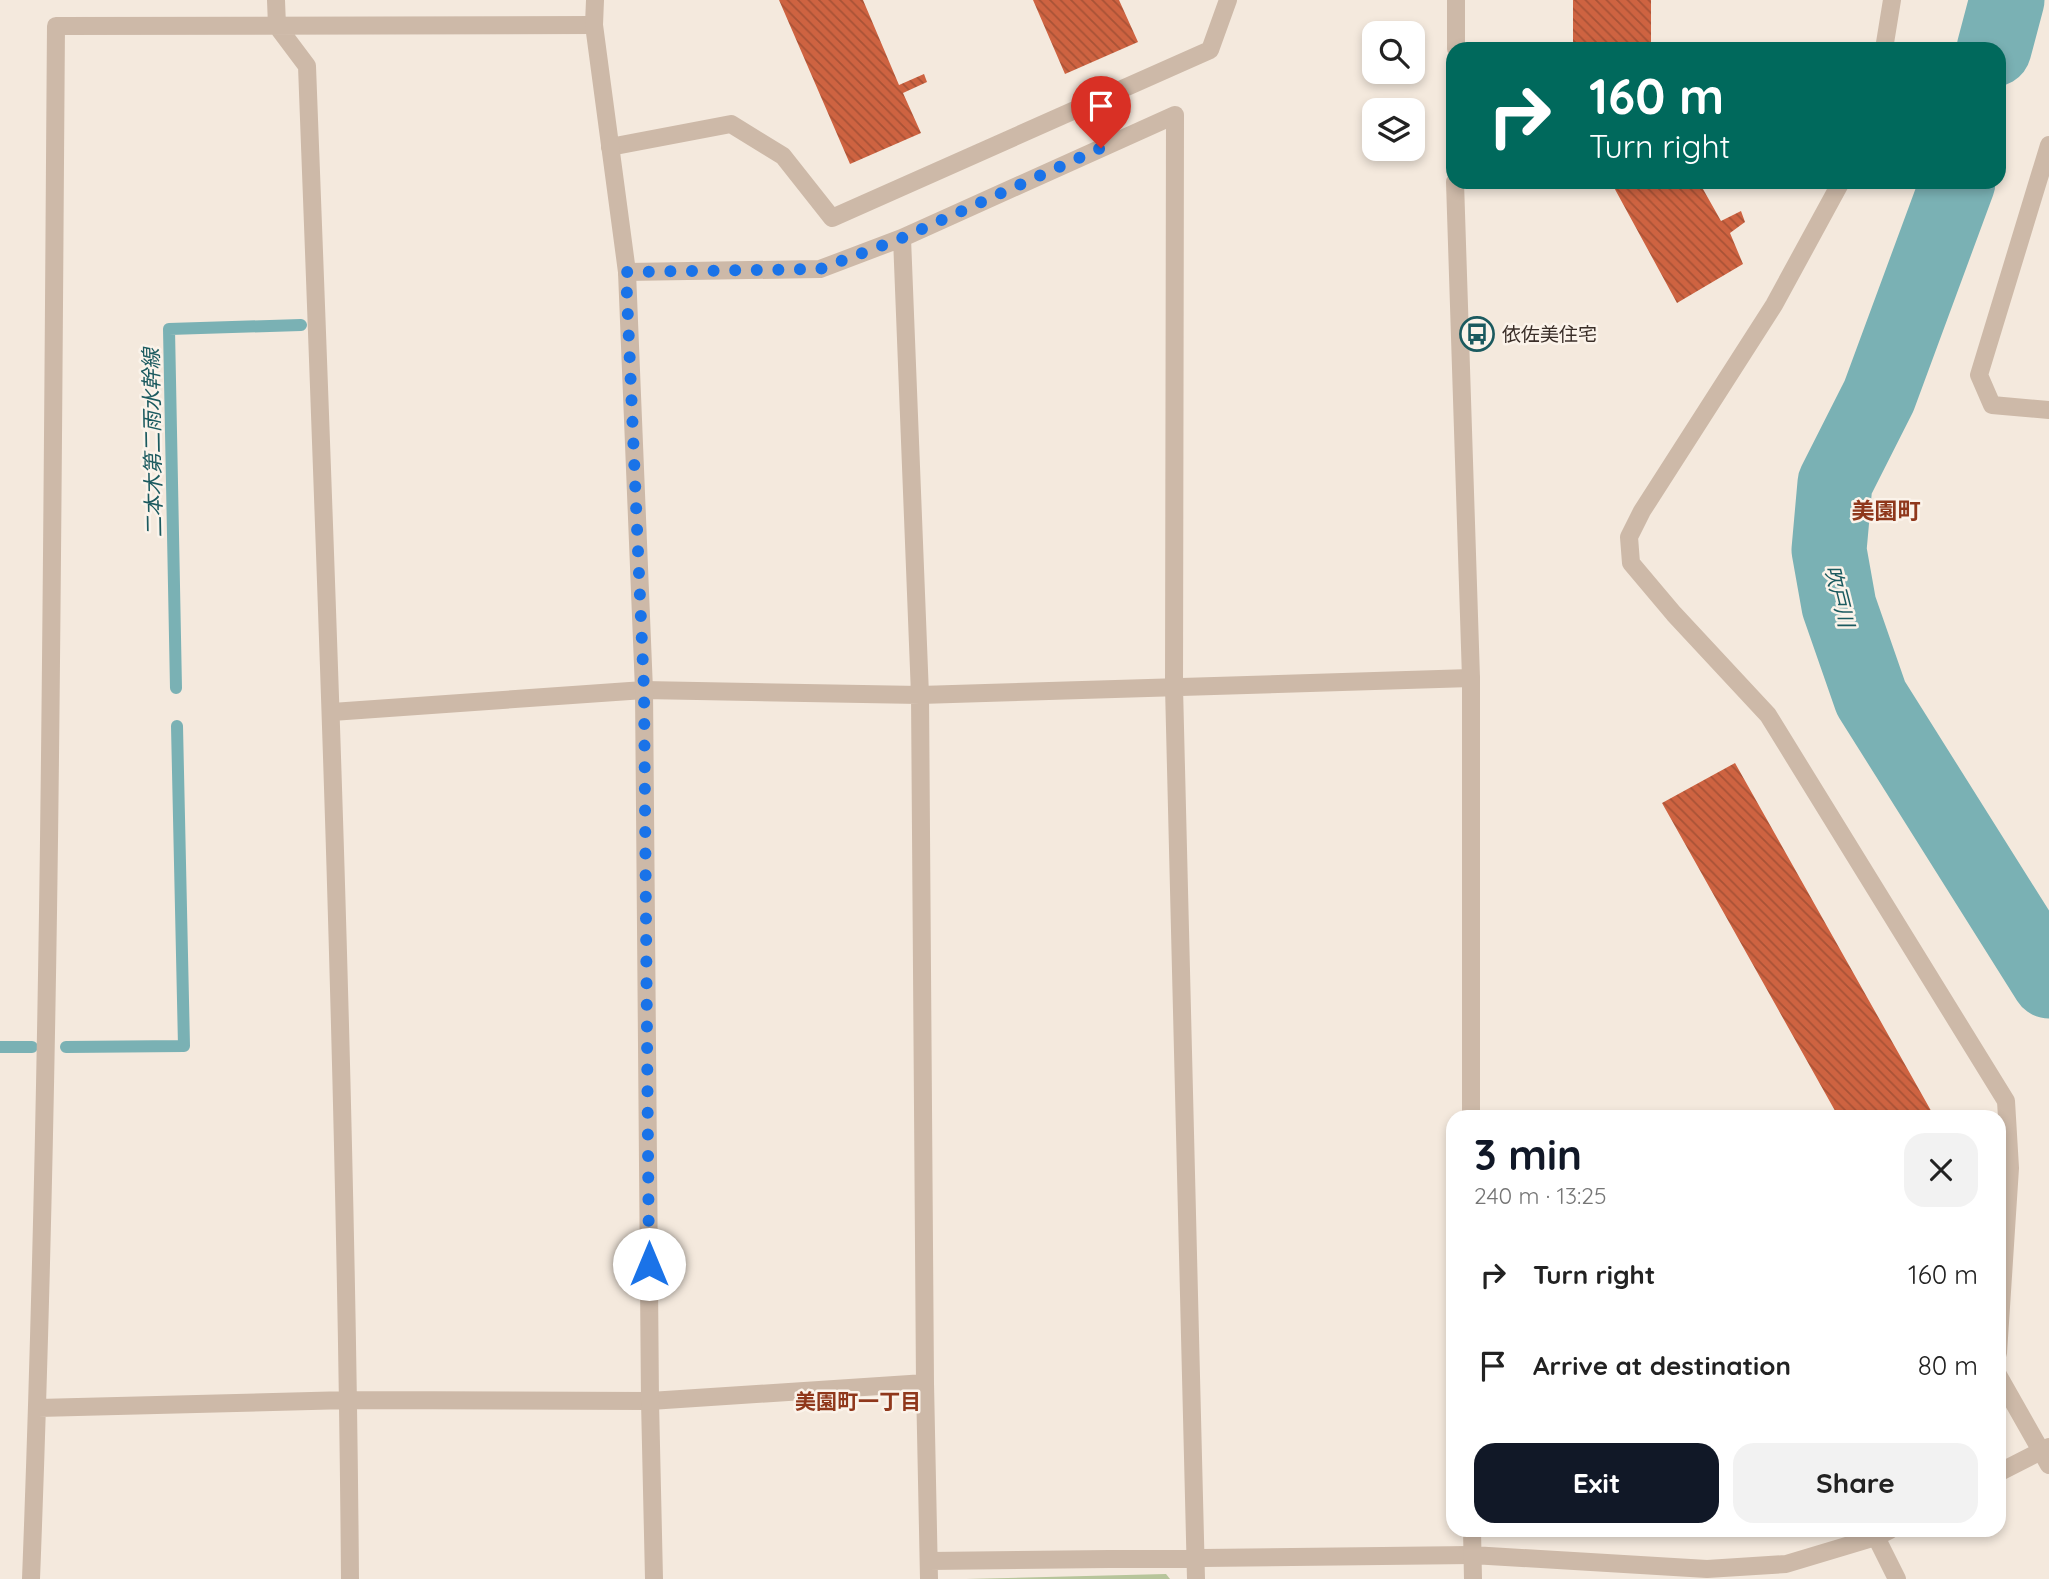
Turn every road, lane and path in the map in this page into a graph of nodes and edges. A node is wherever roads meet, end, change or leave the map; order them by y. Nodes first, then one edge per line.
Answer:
1 (276, 0) edge
2 (595, 0) edge
3 (1228, 0) edge
4 (1456, 0) edge
5 (1892, 0) edge
6 (594, 25) junction
7 (277, 26) junction
8 (1456, 42) edge
9 (1885, 42) edge
10 (2049, 145) edge
11 (610, 147) junction
12 (1455, 189) edge
13 (1837, 189) edge
14 (902, 238) junction
15 (626, 272) junction
16 (2049, 410) edge
17 (1471, 678) junction
18 (1174, 687) junction
19 (644, 690) junction
20 (920, 695) junction
21 (332, 712) junction
22 (1471, 1110) edge
23 (2006, 1230) edge
24 (925, 1383) junction
25 (2006, 1388) edge
26 (349, 1400) junction
27 (650, 1401) junction
28 (38, 1408) junction
29 (2046, 1455) edge
30 (2006, 1471) edge
31 (1472, 1537) edge
32 (1870, 1537) edge
33 (1884, 1537) edge
34 (1472, 1555) junction
35 (1195, 1557) junction
36 (929, 1570) edge
37 (1666, 1573) edge
38 (31, 1579) edge
39 (351, 1579) edge
40 (654, 1579) edge
41 (1196, 1579) edge
42 (1473, 1579) edge
43 (1897, 1579) edge

1 - 7 street
2 - 6 street
3 - 11 street
4 - 8 street
5 - 9 street
6 - 7 street
6 - 11 street
7 - 21 street
7 - 28 street
10 - 16 street
11 - 15 street
12 - 17 street
13 - 23 street
14 - 15 street
14 - 18 street
14 - 20 street
15 - 19 street
17 - 18 street
17 - 22 street
18 - 20 street
18 - 35 street
19 - 20 street
19 - 21 street
19 - 27 street
20 - 24 street
21 - 26 street
24 - 27 street
24 - 36 street
25 - 29 street
26 - 27 street
26 - 28 street
26 - 39 street
27 - 40 street
28 - 38 street
29 - 30 street
31 - 34 street
32 - 37 street
33 - 43 street
34 - 35 street
34 - 37 street
34 - 42 street
35 - 36 street
35 - 41 street

